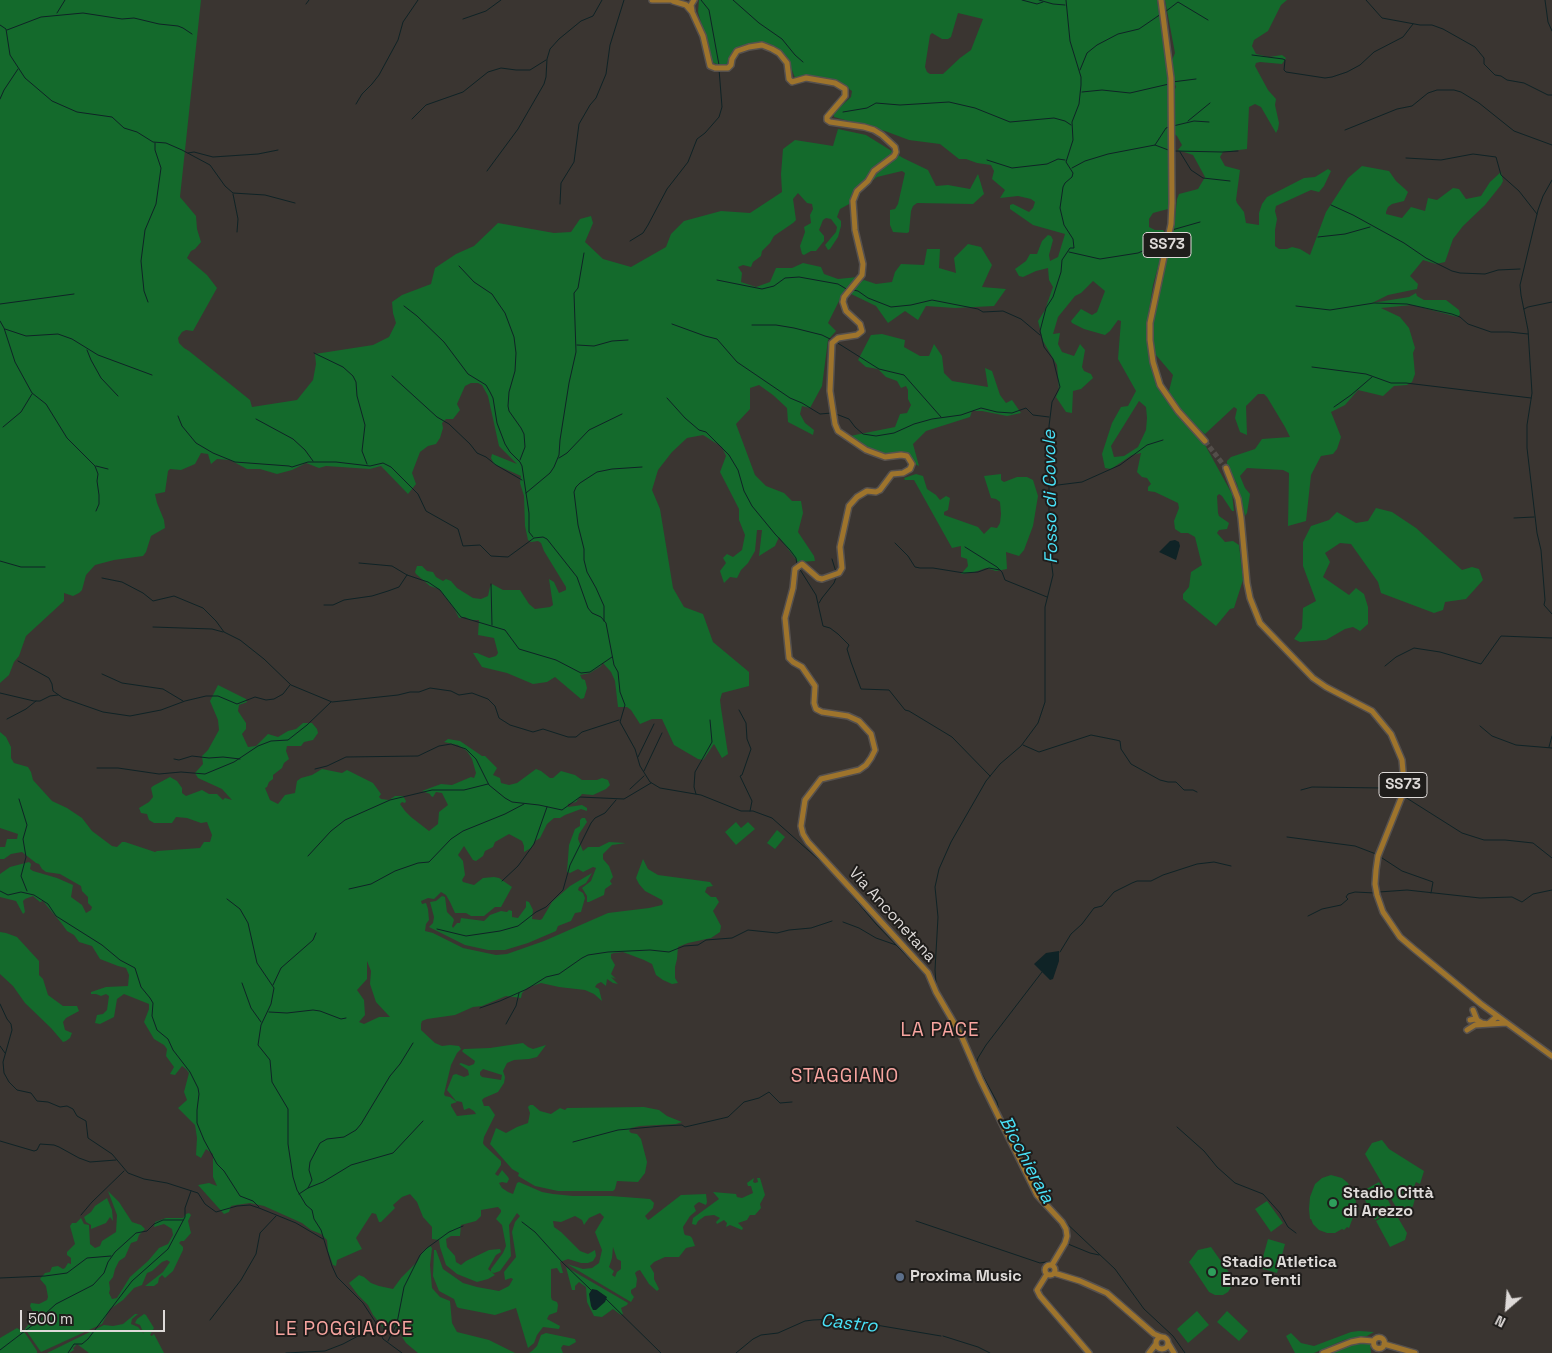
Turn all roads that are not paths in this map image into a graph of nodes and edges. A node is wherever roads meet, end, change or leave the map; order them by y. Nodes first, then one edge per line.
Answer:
1 (652, 0) edge
2 (673, 0) edge
3 (680, 0) edge
4 (688, 0) edge
5 (694, 0) edge
6 (1161, 0) edge
7 (691, 9) junction
8 (1205, 441) tunnel mouth
9 (1226, 468) tunnel mouth
10 (1473, 1010) dead end
11 (1496, 1020) junction
12 (1476, 1022) junction
13 (1467, 1030) dead end
14 (1552, 1056) edge
15 (1054, 1270) junction
16 (1047, 1274) junction
17 (1154, 1334) junction
18 (1162, 1337) junction
19 (1161, 1345) junction
20 (1151, 1352) edge
21 (1173, 1352) edge
22 (1089, 1353) edge
23 (1323, 1353) edge
24 (1415, 1353) edge

1 - 2 main road
2 - 3 main road
2 - 7 main road
4 - 7 main road
5 - 7 main road
6 - 8 main road, SS73
7 - 15 main road, Via Anconetana
9 - 11 main road, SS73
10 - 12 main road
11 - 12 main road
11 - 14 main road
12 - 13 main road
15 - 16 main road
15 - 16 main road, Via Anconetana
15 - 17 main road
16 - 22 main road, Via Anconetana
17 - 18 main road
17 - 19 main road
18 - 19 main road
18 - 19 main road
19 - 20 main road
19 - 21 main road
23 - 24 main road

